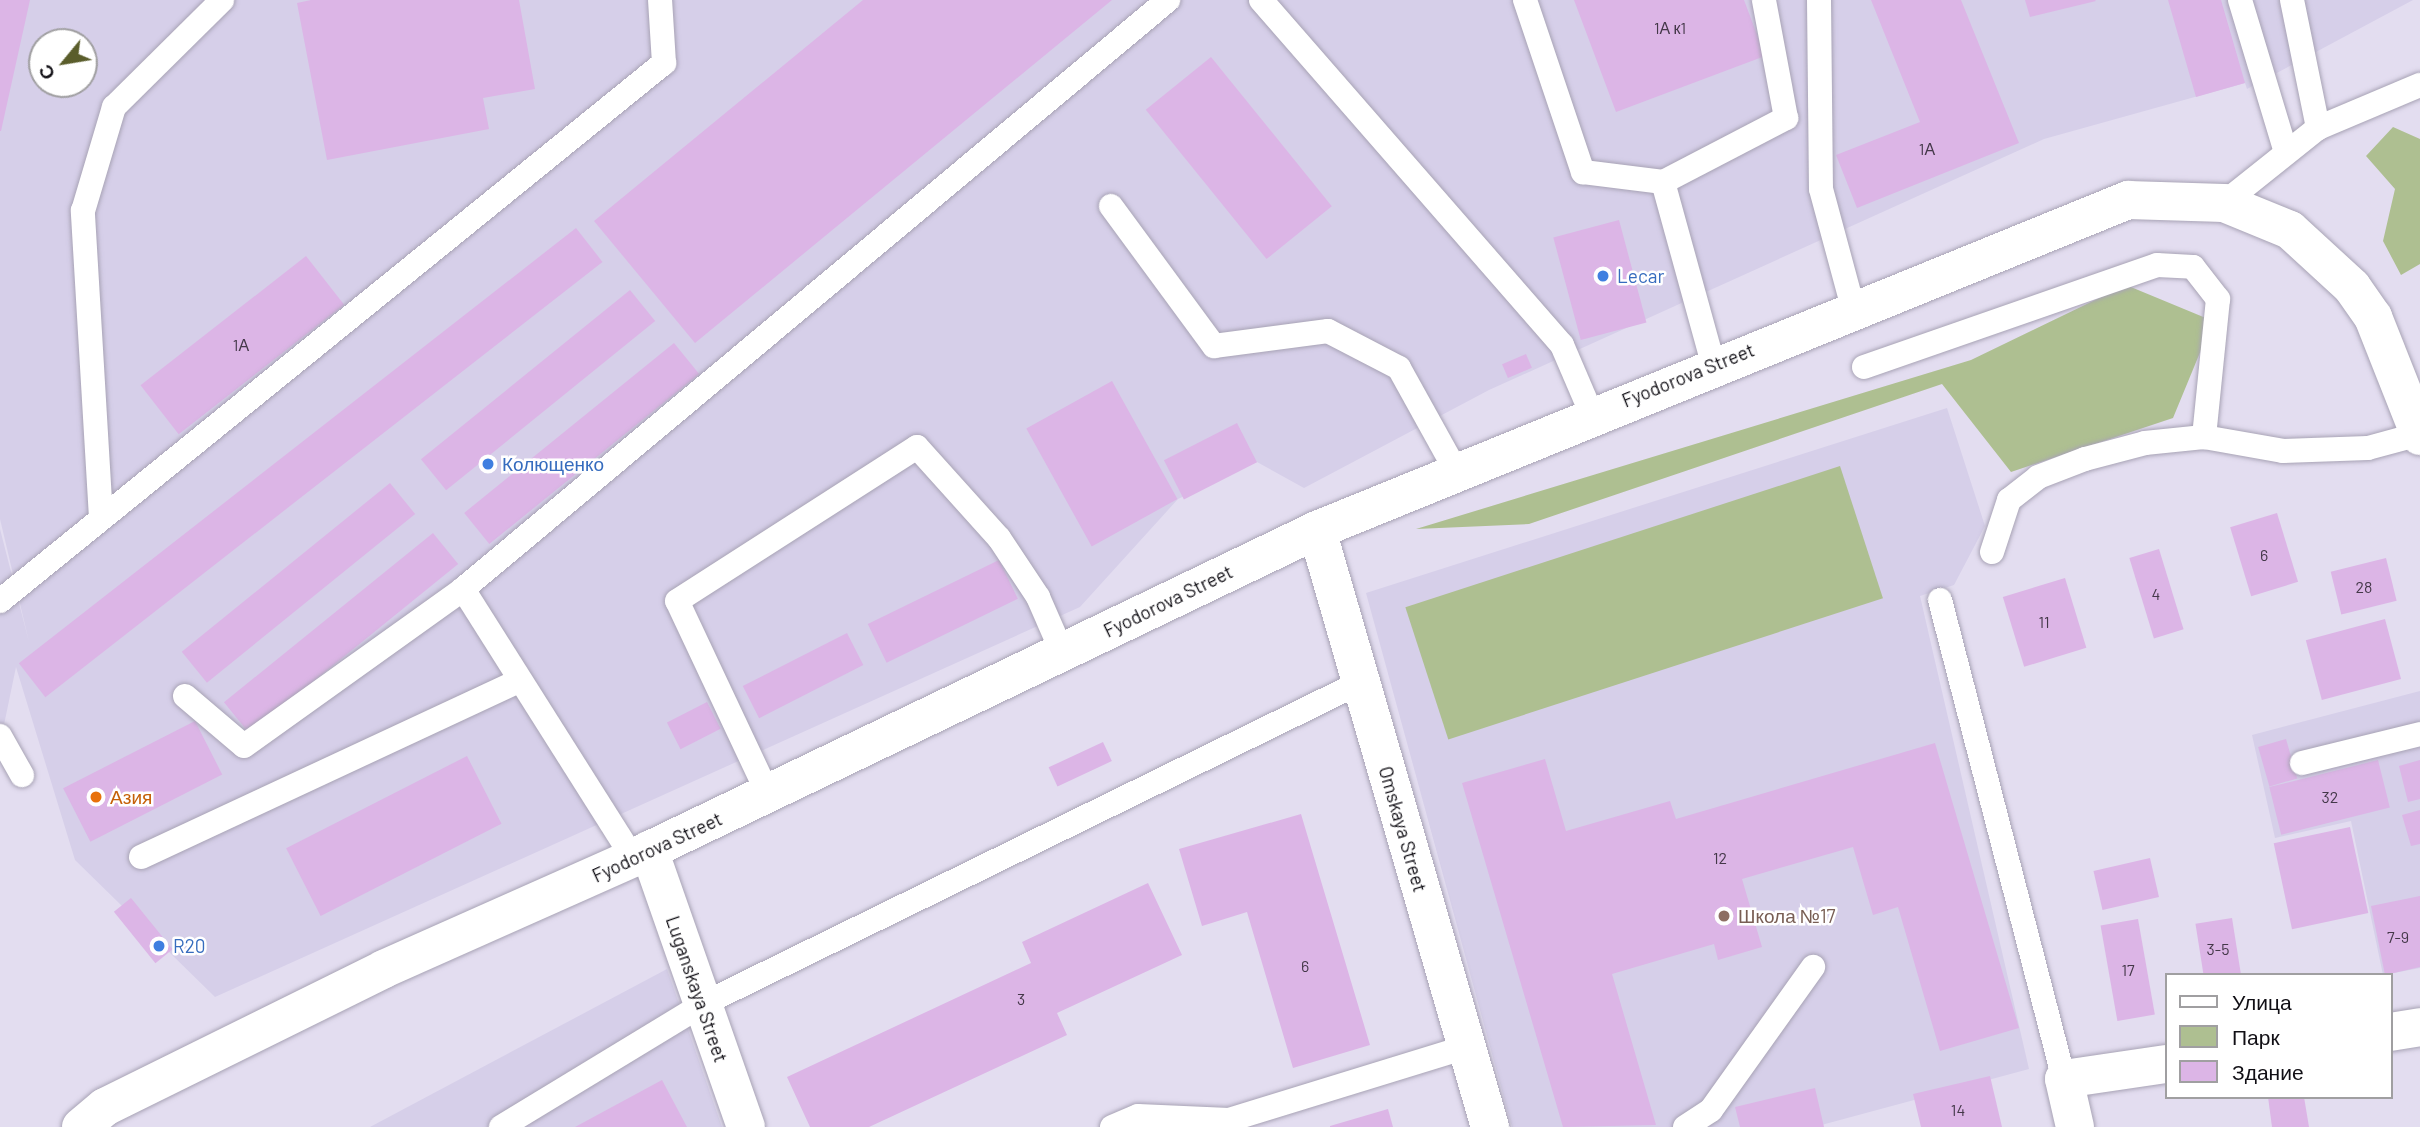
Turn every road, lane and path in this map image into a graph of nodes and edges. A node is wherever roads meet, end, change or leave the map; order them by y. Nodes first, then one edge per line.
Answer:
1 (222, 0) edge
2 (660, 0) edge
3 (1168, 0) edge
4 (1261, 0) edge
5 (1525, 0) edge
6 (1764, 0) edge
7 (1819, 0) edge
8 (2240, 0) edge
9 (2291, 0) edge
10 (2420, 85) edge
11 (2318, 128) junction
12 (2286, 152) junction
13 (1663, 182) junction
14 (2224, 203) junction
15 (1111, 206) dead end
16 (1853, 308) junction
17 (1713, 364) junction
18 (1864, 367) dead end
19 (1592, 415) junction
20 (2420, 435) edge
21 (2204, 438) junction
22 (1456, 471) junction
23 (101, 518) junction
24 (1317, 530) junction
25 (1992, 552) dead end
26 (463, 589) junction
27 (1940, 600) dead end
28 (0, 601) edge
29 (1062, 652) junction
30 (520, 681) junction
31 (1359, 683) junction
32 (185, 696) dead end
33 (2420, 734) edge
34 (0, 736) edge
35 (2302, 763) dead end
36 (22, 775) dead end
37 (768, 794) junction
38 (641, 854) junction
39 (141, 857) dead end
40 (1813, 967) dead end
41 (703, 1004) junction
42 (2420, 1027) edge
43 (2392, 1032) edge
44 (1467, 1046) junction
45 (2164, 1064) edge
46 (2064, 1079) junction
47 (1230, 1123) edge
48 (81, 1127) edge
49 (501, 1127) edge
50 (746, 1127) edge
51 (1111, 1127) edge
52 (1490, 1127) edge
53 (1685, 1127) edge
54 (2075, 1127) edge

1 - 23 lane
2 - 23 lane
3 - 26 lane
4 - 19 lane
5 - 13 lane
6 - 13 lane
7 - 16 lane
8 - 12 lane
9 - 11 lane
10 - 11 lane
11 - 12 lane
12 - 14 lane
13 - 17 lane
14 - 16 main road, Fyodorova Street
14 - 20 main road, Fyodorova Street
15 - 22 lane
16 - 17 main road, Fyodorova Street
17 - 19 main road, Fyodorova Street
18 - 21 lane
19 - 22 main road, Fyodorova Street
20 - 21 lane
21 - 25 lane
22 - 24 main road, Fyodorova Street
23 - 28 lane
24 - 29 main road, Fyodorova Street
24 - 31 main road, Omskaya Street
26 - 30 lane
26 - 32 lane
27 - 46 lane
29 - 37 main road, Fyodorova Street
29 - 37 lane
30 - 38 lane
30 - 39 lane
31 - 41 lane
31 - 44 main road, Omskaya Street
33 - 35 lane
34 - 36 lane
37 - 38 main road, Fyodorova Street
38 - 41 main road, Luganskaya Street
38 - 48 main road, Fyodorova Street
40 - 53 lane
41 - 49 lane
41 - 50 main road, Luganskaya Street
42 - 43 main road
44 - 47 lane
44 - 52 main road, Omskaya Street
45 - 46 main road
46 - 54 main road
47 - 51 lane

